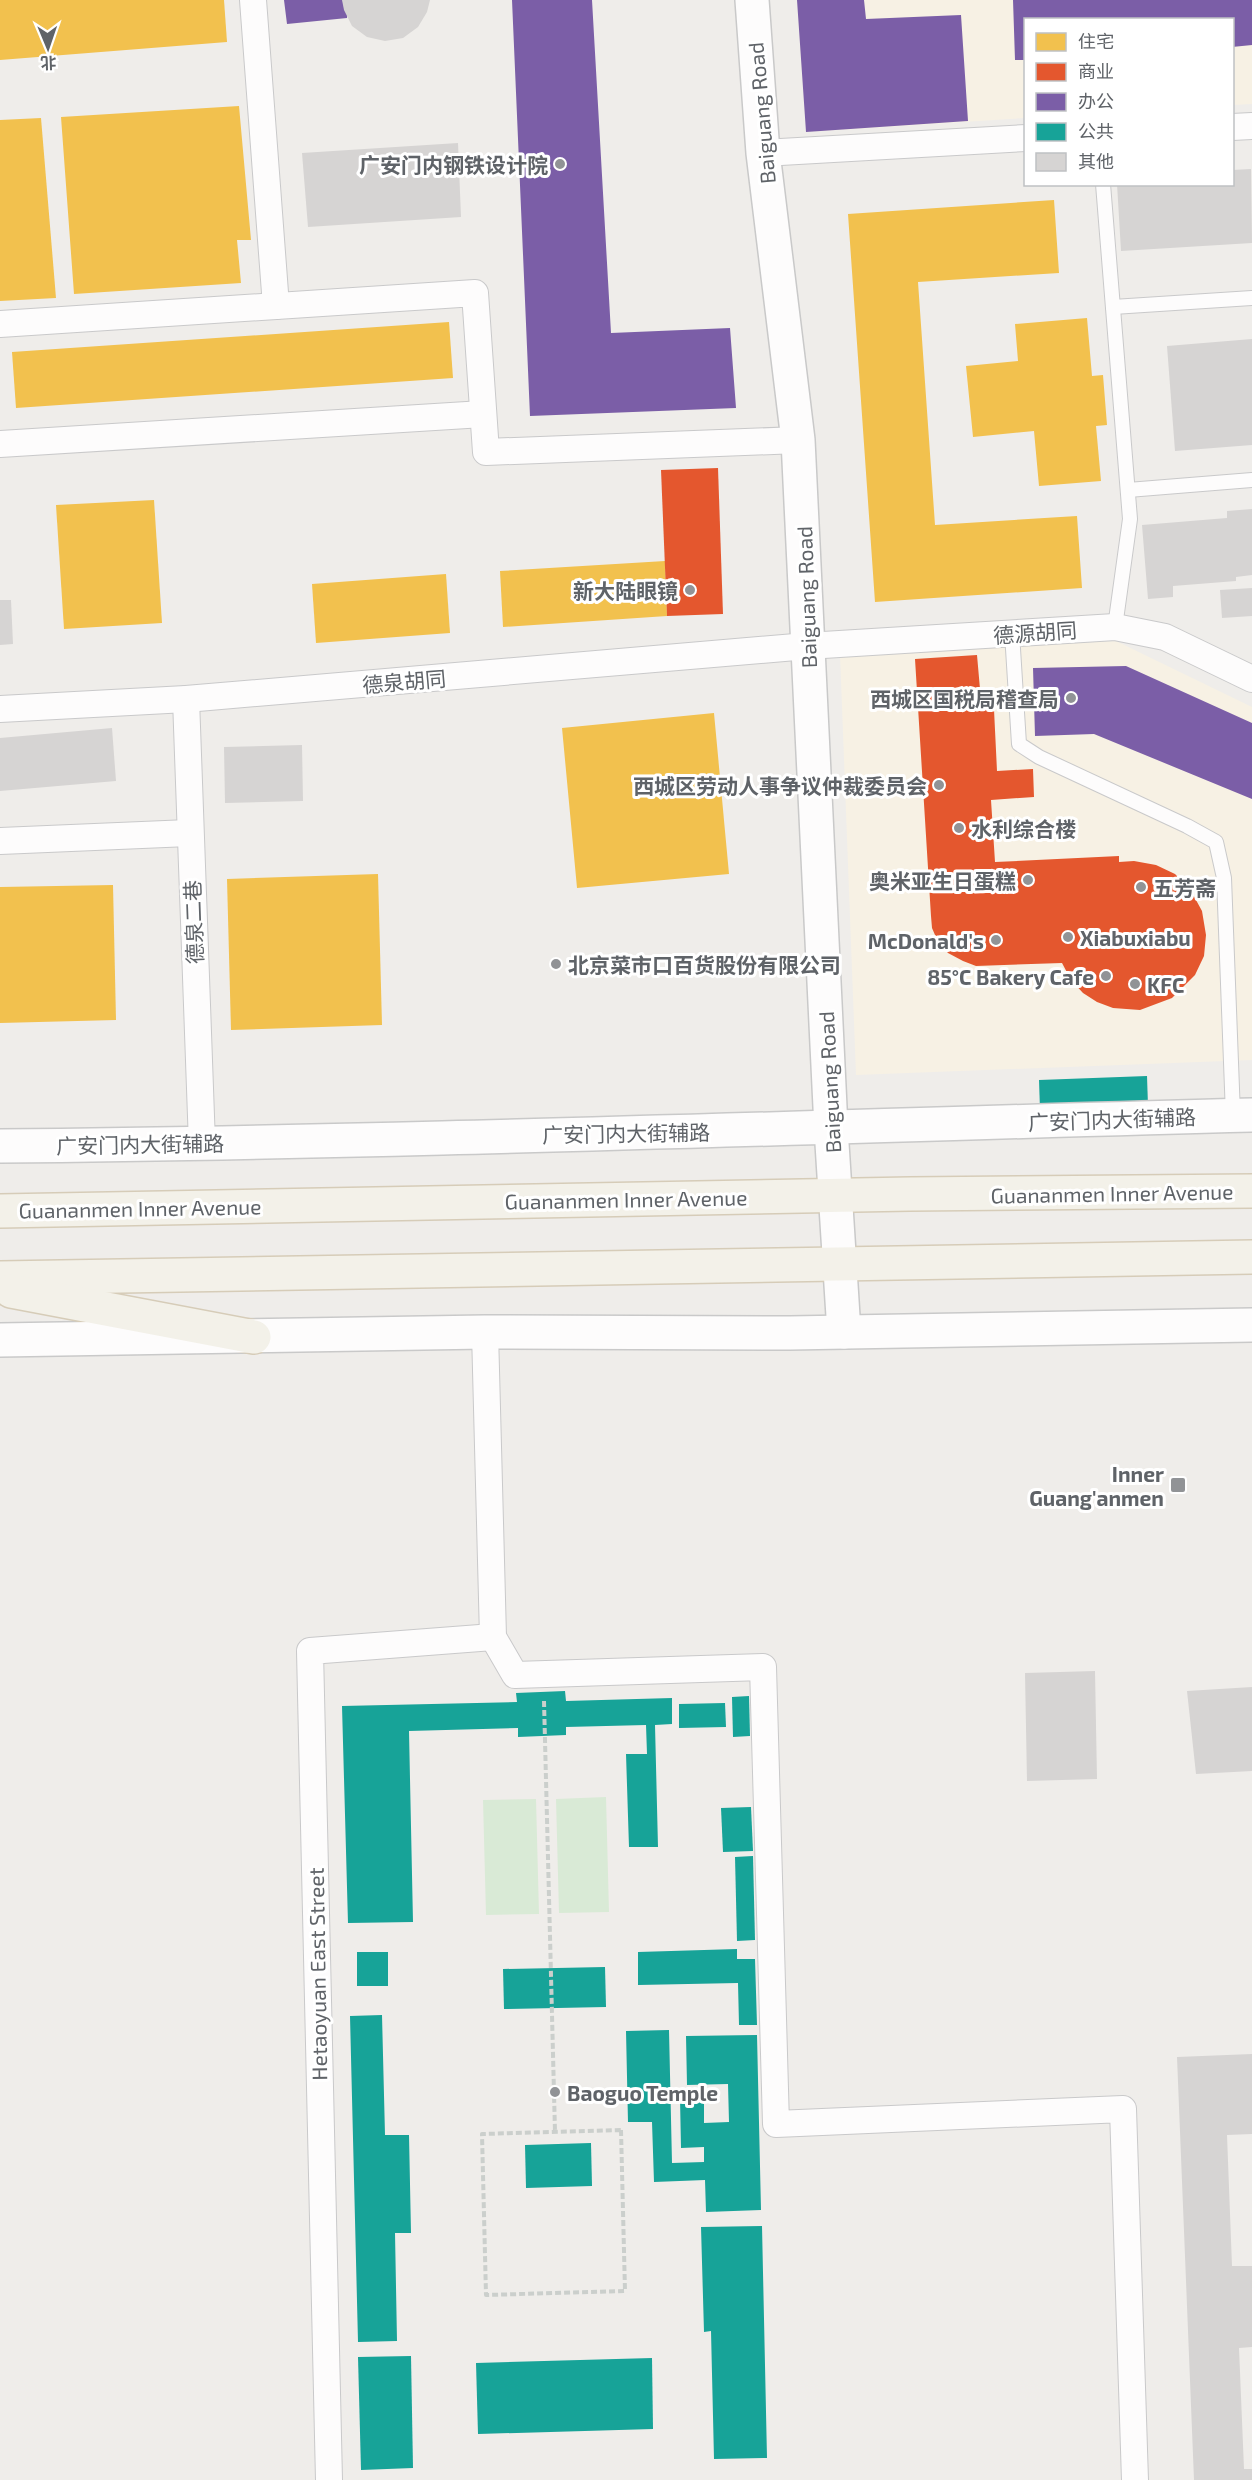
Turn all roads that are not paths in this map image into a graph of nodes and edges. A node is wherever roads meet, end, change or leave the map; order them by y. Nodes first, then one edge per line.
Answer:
1 (252, 0) edge
2 (752, 0) edge
3 (1252, 126) edge
4 (1234, 127) edge
5 (1024, 138) edge
6 (763, 153) junction
7 (1103, 186) edge
8 (1252, 298) edge
9 (276, 306) junction
10 (1113, 307) junction
11 (0, 324) edge
12 (483, 414) junction
13 (798, 440) junction
14 (0, 444) edge
15 (1252, 480) edge
16 (1128, 490) junction
17 (1114, 627) junction
18 (1012, 633) junction
19 (807, 646) junction
20 (1252, 679) edge
21 (186, 699) junction
22 (0, 709) edge
23 (189, 832) junction
24 (0, 841) edge
25 (1243, 1115) edge
26 (831, 1128) junction
27 (202, 1144) junction
28 (0, 1146) edge
29 (1252, 1191) edge
30 (835, 1196) junction
31 (0, 1211) edge
32 (1252, 1257) edge
33 (840, 1263) junction
34 (0, 1278) edge
35 (0, 1289) edge
36 (1252, 1325) edge
37 (485, 1332) junction
38 (844, 1332) junction
39 (254, 1337) junction
40 (0, 1340) edge
41 (493, 1637) junction
42 (329, 2480) edge
43 (1135, 2480) edge

1 - 9 street
2 - 6 street, Baiguang Road
3 - 4 street
5 - 6 street
6 - 13 street, Baiguang Road
7 - 10 lane
8 - 10 lane
9 - 11 street
9 - 12 street
10 - 16 lane
12 - 13 street
12 - 14 street
13 - 19 street, Baiguang Road
15 - 16 lane
16 - 17 lane
17 - 18 street, 德源胡同
17 - 20 street, 德源胡同
18 - 19 street, 德源胡同
18 - 25 lane
19 - 21 street, 德泉胡同
19 - 26 street, Baiguang Road
21 - 22 street, 德泉胡同
21 - 23 street, 德泉二巷
23 - 24 street
23 - 27 street, 德泉二巷
25 - 26 street, 广安门内大街辅路
26 - 27 street, 广安门内大街辅路
26 - 30 street, Baiguang Road
27 - 28 street, 广安门内大街辅路
29 - 30 main road, Guananmen Inner Avenue
30 - 31 main road, Guananmen Inner Avenue
30 - 33 street, Baiguang Road
32 - 33 main road
33 - 34 main road
33 - 38 street, Baiguang Road
35 - 39 main road
36 - 38 street
37 - 38 street
37 - 39 street
37 - 41 street
39 - 40 street
41 - 42 street, Hetaoyuan East Street
41 - 43 street

